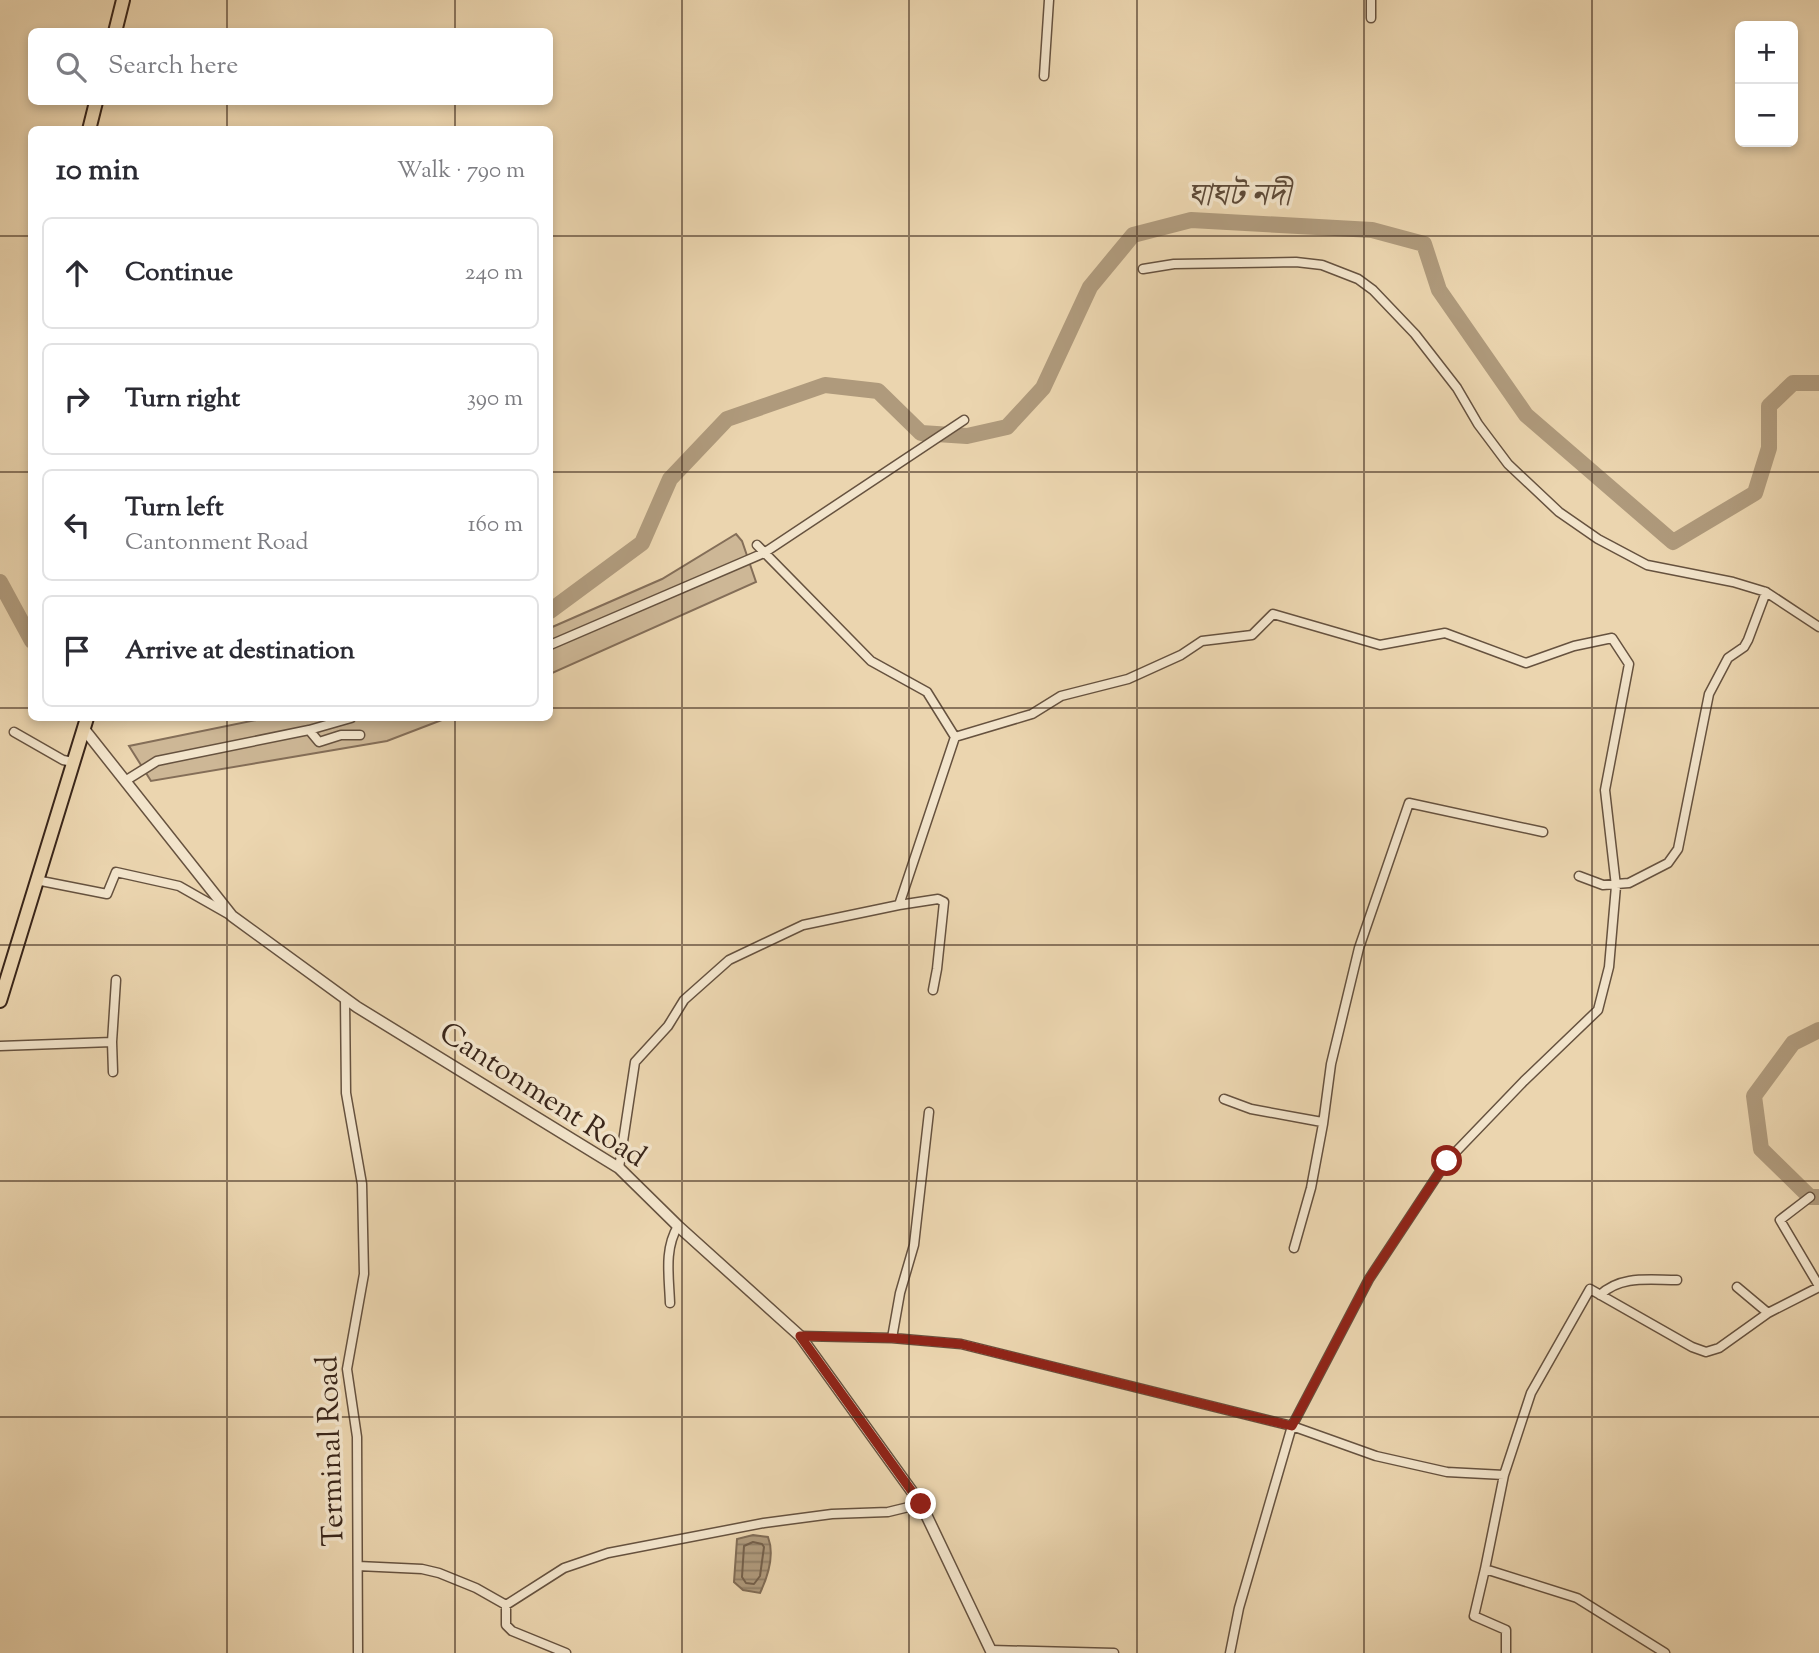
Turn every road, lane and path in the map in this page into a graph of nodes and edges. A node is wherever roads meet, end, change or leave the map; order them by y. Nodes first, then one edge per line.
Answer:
1 (123, 0) edge
2 (1049, 0) edge
3 (1371, 0) edge
4 (1371, 18) dead end
5 (116, 28) edge
6 (1044, 76) dead end
7 (95, 105) edge
8 (90, 126) edge
9 (1143, 269) dead end
10 (964, 420) dead end
11 (757, 545) dead end
12 (764, 552) junction
13 (1766, 592) junction
14 (1819, 627) edge
15 (553, 644) edge
16 (340, 721) edge
17 (85, 723) edge
18 (309, 730) junction
19 (14, 732) dead end
20 (360, 735) dead end
21 (955, 737) junction
22 (73, 762) junction
23 (125, 781) junction
24 (1543, 832) dead end
25 (1579, 876) dead end
26 (36, 880) junction
27 (1616, 886) junction
28 (899, 905) junction
29 (232, 916) junction
30 (116, 980) dead end
31 (933, 990) dead end
32 (345, 998) junction
33 (0, 1001) edge
34 (111, 1041) junction
35 (0, 1046) edge
36 (113, 1072) dead end
37 (1224, 1099) dead end
38 (929, 1112) dead end
39 (1322, 1122) junction
40 (619, 1168) junction
41 (1810, 1197) dead end
42 (678, 1226) junction
43 (1294, 1248) dead end
44 (1677, 1280) dead end
45 (1737, 1287) dead end
46 (1819, 1287) edge
47 (1600, 1294) junction
48 (670, 1303) dead end
49 (1768, 1313) junction
50 (800, 1336) junction
51 (892, 1338) junction
52 (1292, 1426) junction
53 (1504, 1475) junction
54 (921, 1504) junction
55 (358, 1566) junction
56 (1485, 1569) junction
57 (506, 1605) junction
58 (991, 1651) edge
59 (358, 1653) edge
60 (566, 1653) edge
61 (1114, 1653) edge
62 (1230, 1653) edge
63 (1506, 1653) edge
64 (1665, 1653) edge

1 - 5 main road
2 - 6 street
3 - 4 street
7 - 8 main road
9 - 13 street
10 - 12 street
11 - 12 street
12 - 15 street
12 - 21 street
13 - 14 street
13 - 27 street
16 - 18 street
17 - 22 main road
17 - 23 street, Cantonment Road
18 - 20 street
18 - 23 street
19 - 22 street
21 - 27 street
21 - 28 street
22 - 26 main road
23 - 29 street, Cantonment Road
24 - 39 street
25 - 27 street
26 - 29 street
26 - 33 main road
27 - 52 street
28 - 31 street
28 - 40 street
29 - 32 street, Cantonment Road
30 - 34 street
32 - 40 street, Cantonment Road
32 - 55 street, Terminal Road
34 - 35 street
34 - 36 street
37 - 39 street
38 - 51 street
39 - 43 street
40 - 42 street, Cantonment Road
41 - 46 street
42 - 48 street
42 - 50 street, Cantonment Road
44 - 47 street
45 - 49 street
46 - 49 street
47 - 49 street
47 - 53 street
50 - 51 street
50 - 54 street, Cantonment Road
51 - 52 street
52 - 53 street
52 - 62 street
53 - 56 street
54 - 57 street
54 - 58 street, Cantonment Road
55 - 57 street
55 - 59 street, Terminal Road
56 - 63 street
56 - 64 street
57 - 60 street
58 - 61 street

